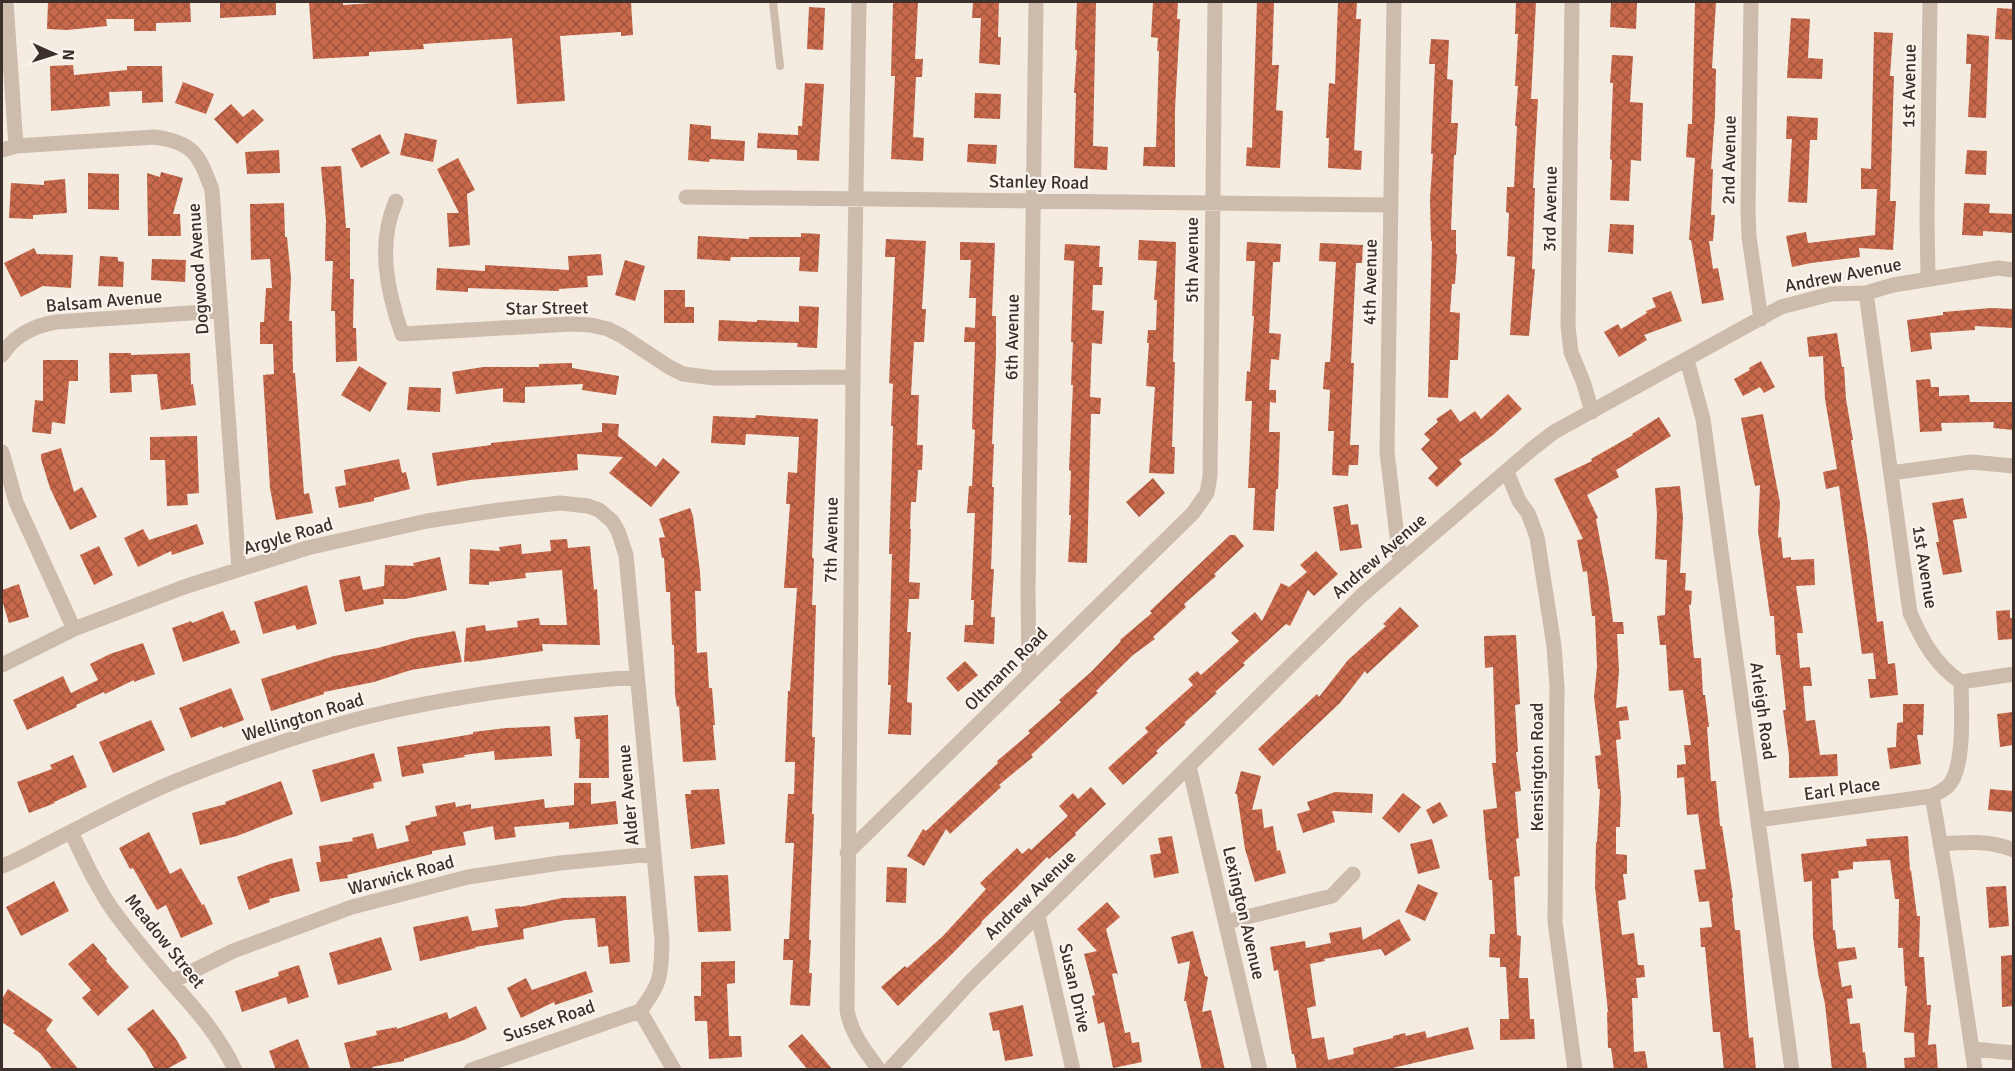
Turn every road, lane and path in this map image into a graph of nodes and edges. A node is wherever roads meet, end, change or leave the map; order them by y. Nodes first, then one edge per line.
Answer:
1 (6, 2) edge
2 (773, 2) edge
3 (859, 2) edge
4 (1036, 2) edge
5 (1215, 2) edge
6 (1394, 2) edge
7 (1572, 2) edge
8 (1751, 2) edge
9 (1930, 2) edge
10 (780, 66) dead end
11 (9, 148) edge
12 (686, 197) dead end
13 (855, 200) junction
14 (396, 201) dead end
15 (1034, 201) junction
16 (1212, 204) junction
17 (1391, 205) junction
18 (2013, 270) edge
19 (1928, 279) junction
20 (1866, 293) junction
21 (220, 311) junction
22 (1761, 319) junction
23 (2, 355) edge
24 (1687, 360) junction
25 (853, 377) junction
26 (1592, 412) junction
27 (2, 452) edge
28 (2013, 466) edge
29 (1507, 472) junction
30 (1891, 473) junction
31 (599, 510) joint
32 (1193, 513) joint
33 (1400, 562) junction
34 (240, 569) junction
35 (74, 629) junction
36 (2, 665) edge
37 (1029, 674) junction
38 (2013, 675) edge
39 (637, 676) junction
40 (1961, 682) junction
41 (1189, 766) junction
42 (1932, 796) junction
43 (1758, 820) junction
44 (70, 832) junction
45 (1940, 844) junction
46 (2013, 850) edge
47 (848, 853) junction
48 (653, 854) junction
49 (2, 866) edge
50 (1353, 874) dead end
51 (1038, 916) junction
52 (1226, 922) junction
53 (171, 982) junction
54 (640, 1011) junction
55 (1972, 1049) junction
56 (2013, 1053) edge
57 (1575, 1069) edge
58 (235, 1070) edge
59 (471, 1070) edge
60 (674, 1070) edge
61 (879, 1070) edge
62 (889, 1070) edge
63 (1073, 1070) edge
64 (1260, 1070) edge
65 (1570, 1070) edge
66 (1792, 1070) edge
67 (1975, 1070) edge

1 - 11 street
2 - 10 lane
3 - 13 street, 7th Avenue
4 - 15 street, 6th Avenue
5 - 16 street, 5th Avenue
6 - 17 street, 4th Avenue
7 - 26 street, 3rd Avenue
8 - 22 street, 2nd Avenue
9 - 19 street, 1st Avenue
11 - 21 street, Dogwood Avenue
12 - 13 street, Stanley Road
13 - 15 street, Stanley Road
13 - 25 street, 7th Avenue
14 - 25 street, Star Street
15 - 16 street, Stanley Road
15 - 37 street, 6th Avenue
16 - 17 street, Stanley Road
16 - 32 street, 5th Avenue
17 - 33 street, 4th Avenue
18 - 19 street, Andrew Avenue
19 - 20 street, Andrew Avenue
20 - 22 street, Andrew Avenue
20 - 30 street, 1st Avenue
21 - 23 street, Balsam Avenue
21 - 34 street, Dogwood Avenue
22 - 24 street, Andrew Avenue
24 - 26 street, Andrew Avenue
24 - 43 street, Arleigh Road
25 - 47 street, 7th Avenue
26 - 29 street, Andrew Avenue
27 - 35 street
28 - 30 street
29 - 33 street, Andrew Avenue
29 - 57 street, Kensington Road
30 - 40 street, 1st Avenue
31 - 34 street, Argyle Road
31 - 39 street, Alder Avenue
32 - 37 street, Oltmann Road
33 - 41 street, Andrew Avenue
34 - 35 street, Argyle Road
35 - 36 street, Argyle Road
37 - 47 street, Oltmann Road
38 - 40 street
39 - 44 street, Wellington Road
39 - 48 street, Alder Avenue
40 - 42 street
41 - 51 street, Andrew Avenue
41 - 52 street, Lexington Avenue
42 - 43 street, Earl Place
42 - 45 street
43 - 66 street, Arleigh Road
44 - 49 street, Wellington Road
44 - 53 street, Meadow Street
45 - 46 street
45 - 55 street
47 - 61 street, 7th Avenue
48 - 53 street, Warwick Road
48 - 54 street, Alder Avenue
50 - 52 street
51 - 62 street, Andrew Avenue
51 - 63 street, Susan Drive
52 - 64 street, Lexington Avenue
53 - 58 street, Meadow Street
54 - 59 street, Sussex Road
54 - 60 street
55 - 56 street
55 - 67 street
57 - 65 street

